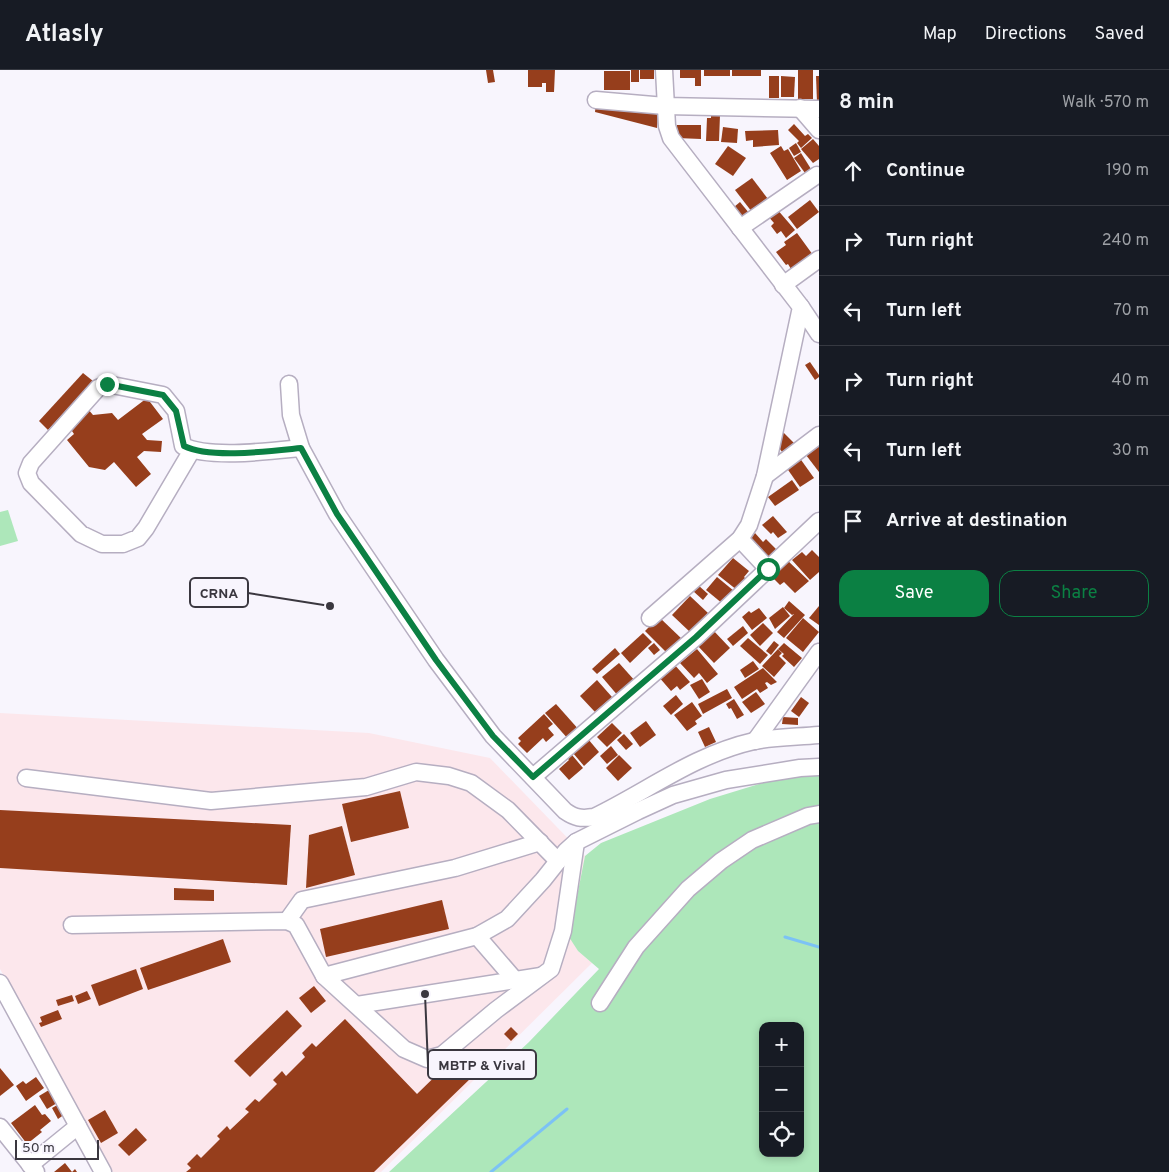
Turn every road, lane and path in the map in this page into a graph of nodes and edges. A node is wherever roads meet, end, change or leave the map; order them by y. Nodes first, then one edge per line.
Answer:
1 (664, 70) edge
2 (596, 100) dead end
3 (665, 106) junction
4 (800, 108) junction
5 (819, 109) edge
6 (819, 130) edge
7 (817, 175) dead end
8 (740, 228) junction
9 (819, 259) edge
10 (783, 285) junction
11 (801, 307) junction
12 (819, 334) edge
13 (289, 384) dead end
14 (819, 435) edge
15 (301, 448) junction
16 (192, 450) junction
17 (765, 476) junction
18 (819, 521) edge
19 (740, 540) junction
20 (768, 569) junction
21 (650, 618) dead end
22 (819, 652) edge
23 (819, 735) edge
24 (755, 741) junction
25 (819, 767) edge
26 (533, 777) junction
27 (26, 778) dead end
28 (819, 814) edge
29 (540, 842) junction
30 (576, 842) junction
31 (558, 861) junction
32 (287, 921) junction
33 (72, 925) dead end
34 (477, 936) junction
35 (324, 976) junction
36 (541, 976) junction
37 (515, 980) junction
38 (0, 983) edge
39 (600, 1003) dead end
40 (357, 1005) junction
41 (78, 1126) junction
42 (0, 1127) edge
43 (33, 1168) edge
44 (103, 1172) edge

1 - 3 street
2 - 3 street
3 - 4 street
3 - 8 street
4 - 5 street
4 - 6 street
7 - 8 street
8 - 10 street
9 - 10 street
10 - 11 street
11 - 12 street
11 - 17 street
13 - 15 street
14 - 17 street
15 - 16 street
15 - 26 street
16 - 16 street
17 - 19 street
18 - 20 street
19 - 20 street
19 - 21 street
20 - 26 street
22 - 24 street
23 - 24 street
24 - 26 street
25 - 30 street
27 - 29 street
28 - 39 street
29 - 31 street
29 - 32 street
30 - 31 street
30 - 36 street
31 - 34 street
32 - 33 street
32 - 35 street
34 - 35 street
34 - 37 street
35 - 40 street
36 - 37 street
36 - 40 street
37 - 40 street
38 - 41 street
41 - 43 street
41 - 44 street
42 - 43 street

